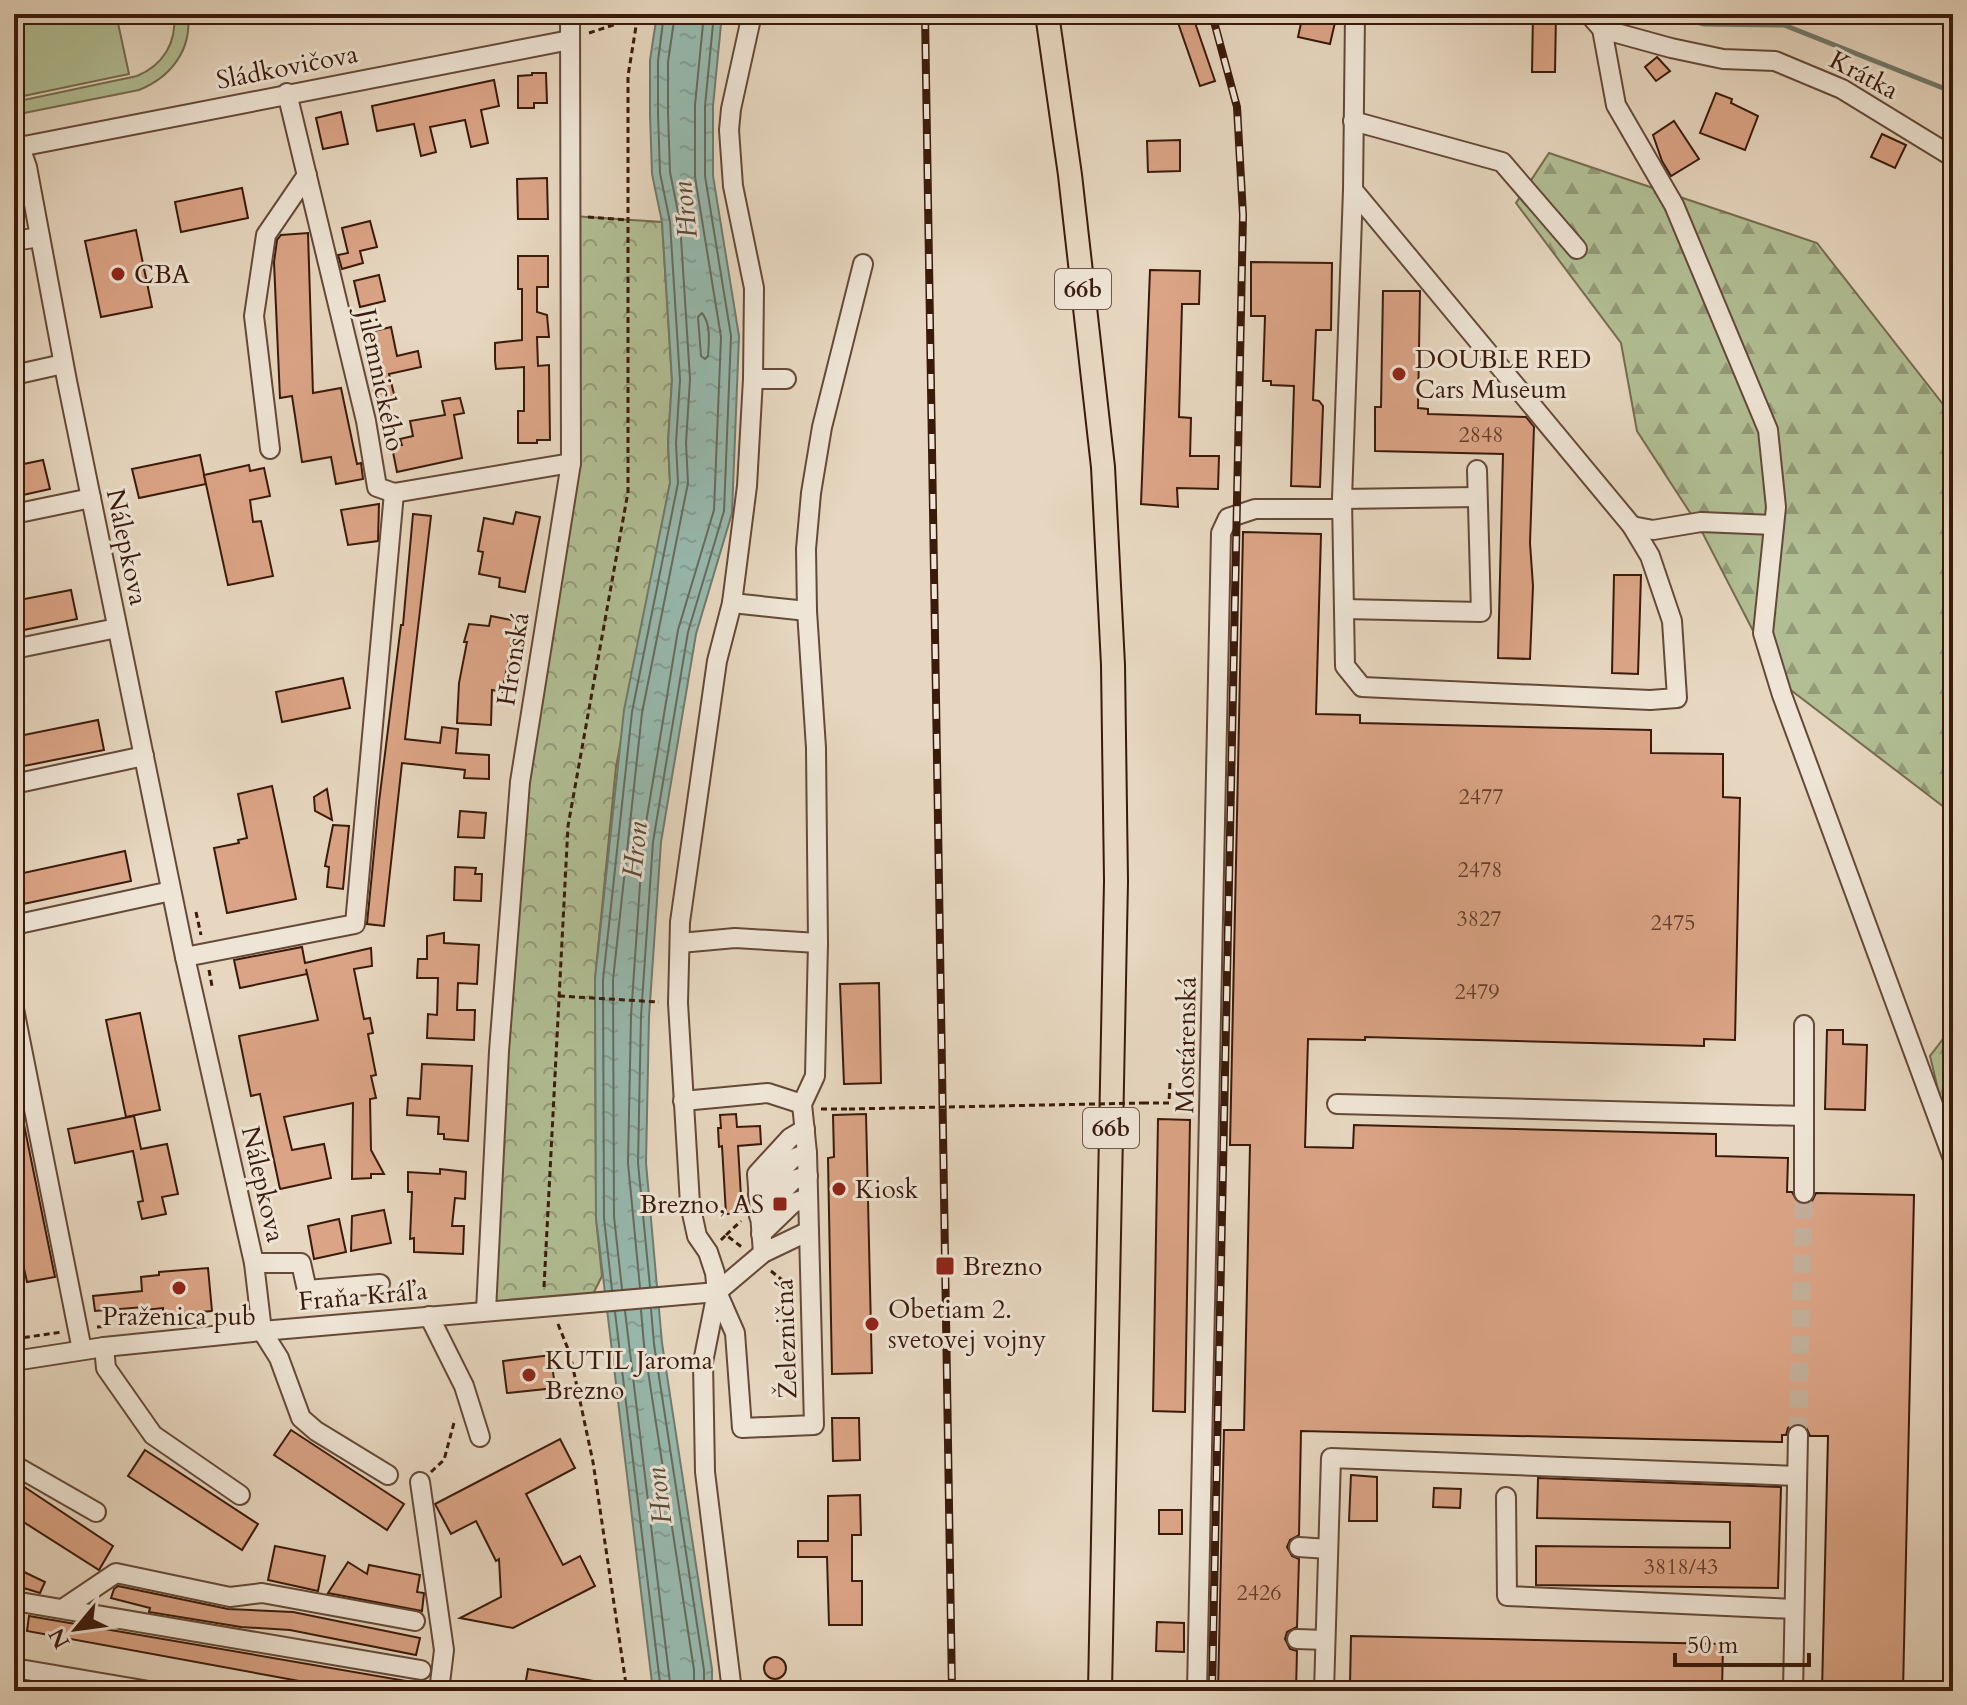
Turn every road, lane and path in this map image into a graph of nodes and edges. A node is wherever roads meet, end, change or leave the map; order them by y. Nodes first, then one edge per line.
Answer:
1 (570, 14) edge
2 (752, 14) edge
3 (1047, 14) edge
4 (1355, 14) edge
5 (1589, 14) edge
6 (637, 16) edge
7 (1602, 29) junction
8 (570, 40) junction
9 (287, 93) junction
10 (1353, 121) junction
11 (17, 148) edge
12 (1953, 157) edge
13 (307, 175) junction
14 (1353, 190) junction
15 (572, 216) junction
16 (628, 220) junction
17 (40, 237) junction
18 (14, 241) edge
19 (1577, 249) dead end
20 (863, 264) dead end
21 (63, 364) junction
22 (14, 375) edge
23 (753, 379) junction
24 (786, 379) dead end
25 (270, 449) dead end
26 (571, 463) junction
27 (1477, 470) dead end
28 (394, 493) junction
29 (1477, 497) junction
30 (91, 498) junction
31 (1342, 504) junction
32 (14, 514) edge
33 (1774, 525) junction
34 (1632, 526) junction
35 (732, 603) junction
36 (1344, 609) junction
37 (807, 611) junction
38 (117, 628) junction
39 (14, 649) edge
40 (144, 756) junction
41 (14, 784) edge
42 (171, 891) junction
43 (14, 925) edge
44 (680, 943) junction
45 (818, 943) junction
46 (185, 957) junction
47 (559, 996) junction
48 (664, 1003) dead end
49 (14, 1009) edge
50 (1804, 1025) dead end
51 (1170, 1082) dead end
52 (683, 1101) junction
53 (802, 1104) junction
54 (1337, 1104) dead end
55 (849, 1109) dead end
56 (1804, 1116) junction
57 (805, 1129) junction
58 (807, 1153) junction
59 (1953, 1159) edge
60 (808, 1176) junction
61 (1804, 1193) tunnel mouth
62 (758, 1194) junction
63 (808, 1198) junction
64 (809, 1231) junction
65 (761, 1234) junction
66 (254, 1263) junction
67 (380, 1284) dead end
68 (717, 1292) junction
69 (550, 1307) junction
70 (486, 1311) junction
71 (429, 1316) junction
72 (262, 1331) junction
73 (104, 1347) junction
74 (82, 1350) junction
75 (14, 1361) edge
76 (464, 1386) junction
77 (1798, 1435) tunnel mouth
78 (480, 1437) dead end
79 (14, 1465) edge
80 (388, 1475) dead end
81 (1797, 1476) junction
82 (420, 1482) joint
83 (240, 1495) dead end
84 (1506, 1497) dead end
85 (96, 1512) dead end
86 (1299, 1547) dead end
87 (1328, 1549) junction
88 (14, 1601) edge
89 (64, 1608) junction
90 (1794, 1609) junction
91 (415, 1621) dead end
92 (1297, 1639) dead end
93 (1325, 1640) junction
94 (14, 1668) edge
95 (421, 1670) dead end
96 (149, 1691) edge
97 (439, 1691) edge
98 (627, 1691) edge
99 (732, 1691) edge
100 (1100, 1691) edge
101 (1197, 1691) edge
102 (1324, 1691) edge
103 (1793, 1691) edge

1 - 8 street, Hronská
2 - 23 street
3 - 100 main road, 66b
4 - 10 street
5 - 7 street
6 - 8 path
6 - 16 path
7 - 12 street, Krátka
7 - 33 street
8 - 9 street, Sládkovičova
8 - 15 street, Hronská
9 - 11 street, Sládkovičova
9 - 13 street, Jilemnického
10 - 14 street
10 - 19 street
11 - 17 street, Nálepkova
13 - 25 street
13 - 28 street, Jilemnického
14 - 31 street
14 - 34 street
15 - 16 path
15 - 26 street, Hronská
16 - 47 path
17 - 18 street
17 - 21 street, Nálepkova
20 - 37 street, Železničná
21 - 22 street
21 - 30 street, Nálepkova
23 - 24 street
23 - 35 street
26 - 28 street
26 - 70 street, Hronská
27 - 29 street
28 - 46 street
29 - 31 street, Mostárenská
29 - 36 street
30 - 32 street
30 - 38 street, Nálepkova
31 - 36 street
31 - 101 street, Mostárenská
33 - 34 street
33 - 59 street
34 - 36 street
35 - 37 street
35 - 44 street
37 - 45 street, Železničná
38 - 39 street
38 - 40 street, Nálepkova
40 - 41 street
40 - 42 street, Nálepkova
42 - 43 street
42 - 46 street, Nálepkova
44 - 45 street
44 - 52 street
45 - 53 street, Železničná
46 - 66 street, Nálepkova
47 - 48 path
47 - 69 path
49 - 74 street
50 - 56 street
51 - 55 path, bridge
52 - 53 street
52 - 68 street
53 - 57 street, Železničná
54 - 56 street
56 - 61 street
57 - 58 street, Železničná
57 - 62 street
58 - 60 street, Železničná
58 - 62 street
60 - 63 street, Železničná
60 - 65 street
62 - 65 street
63 - 64 street, Železničná
63 - 65 street
64 - 65 street, Železničná
64 - 68 street, Železničná
65 - 68 street, Železničná
66 - 67 street
66 - 72 street, Nálepkova
68 - 69 street, Fraňa Kráľa
68 - 99 street
69 - 70 street, Fraňa Kráľa
69 - 98 path
70 - 71 street, Fraňa Kráľa
71 - 72 street, Fraňa Kráľa
71 - 76 street
72 - 73 street, Fraňa Kráľa
72 - 80 street
73 - 74 street, Fraňa Kráľa
73 - 83 street
74 - 75 street, Fraňa Kráľa
76 - 78 street
76 - 82 path
77 - 81 street
79 - 85 street
81 - 87 street
81 - 90 street
82 - 97 street
84 - 90 street
86 - 87 street
87 - 93 street
88 - 89 street
89 - 91 street
89 - 95 street
90 - 103 street
92 - 93 street
93 - 102 street
94 - 96 street

